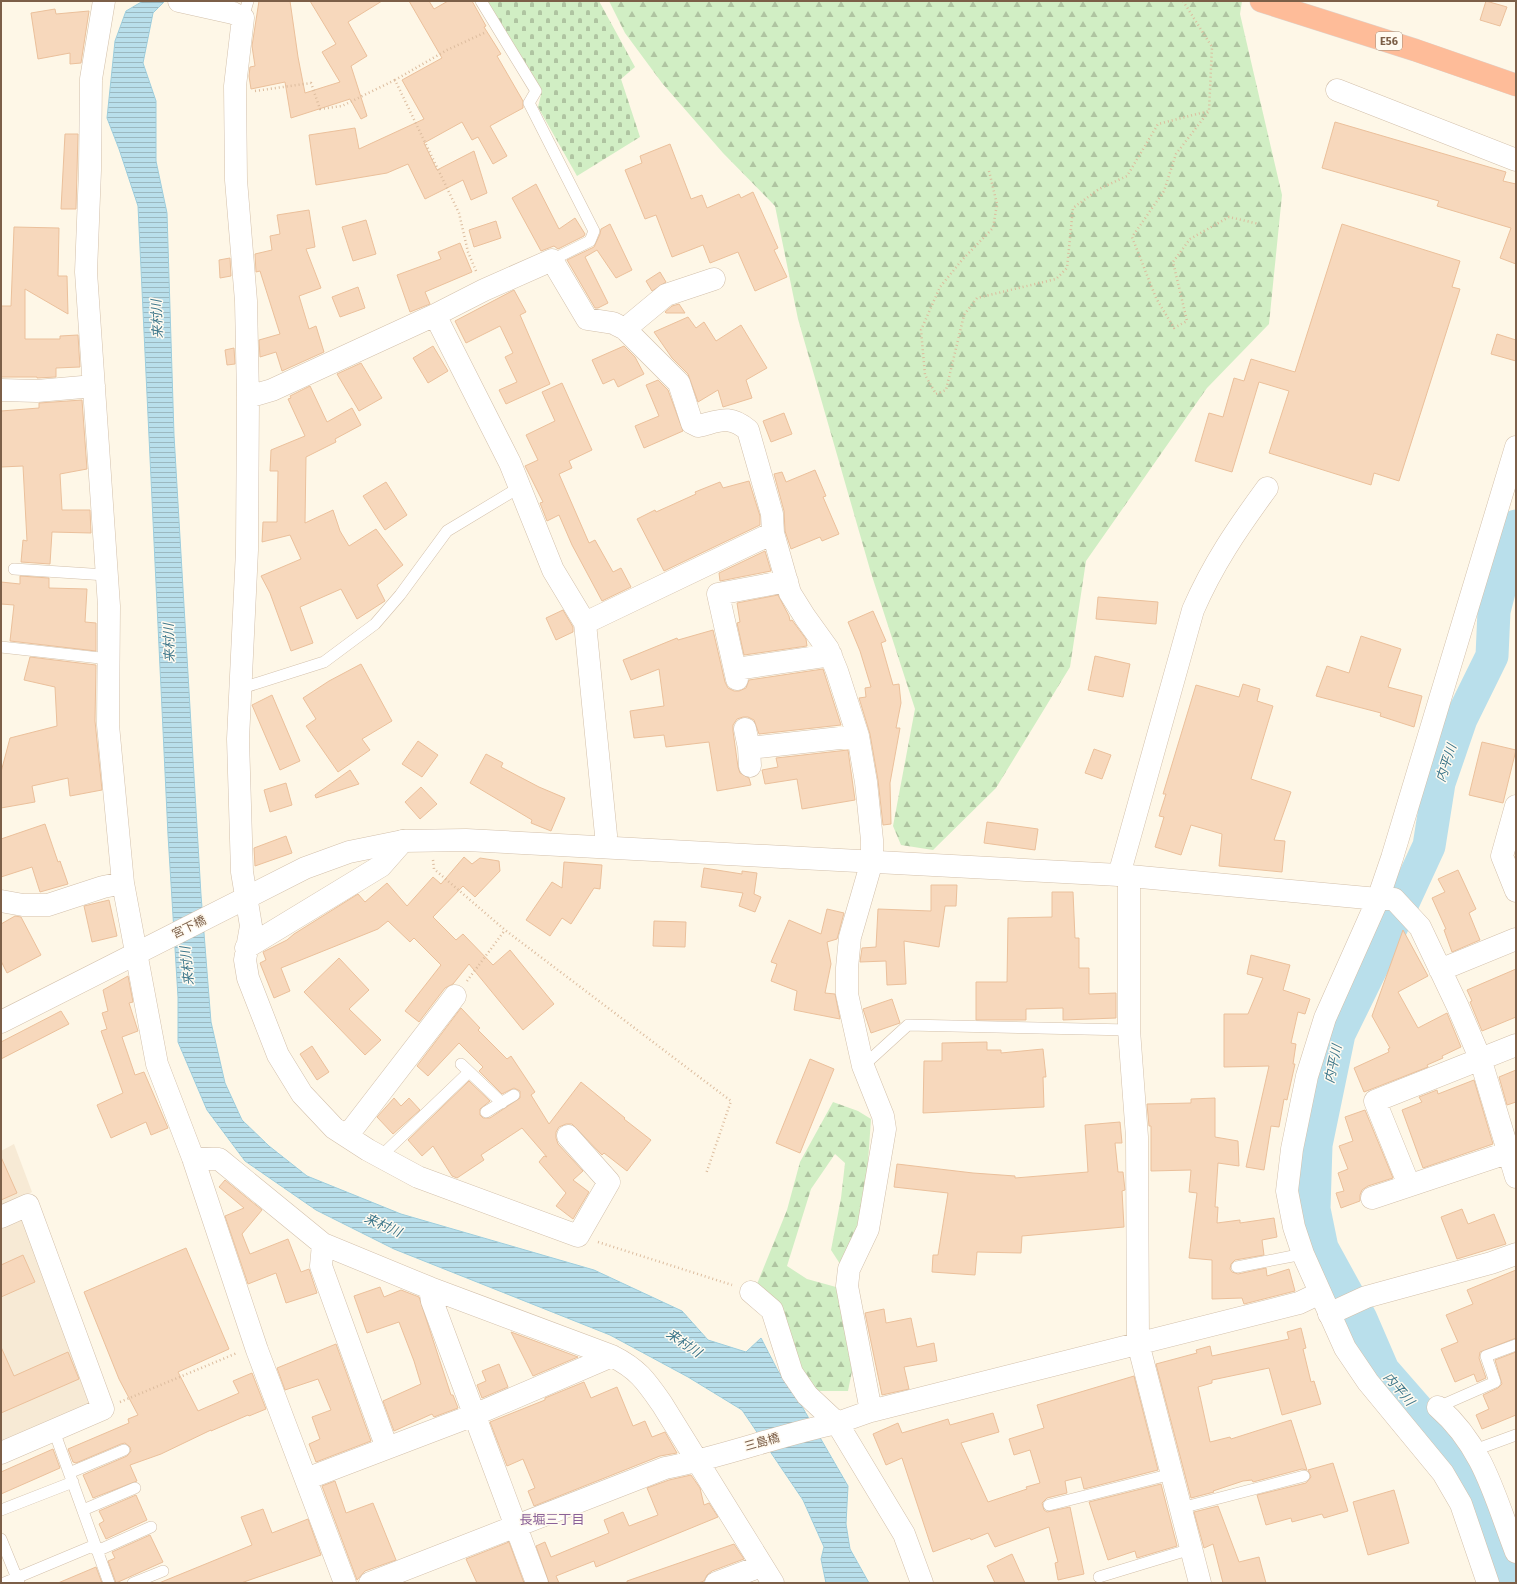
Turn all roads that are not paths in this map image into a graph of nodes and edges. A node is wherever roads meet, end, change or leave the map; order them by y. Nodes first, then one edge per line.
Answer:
1 (104, 1) edge
2 (179, 1) edge
3 (481, 1) edge
4 (1261, 1) edge
5 (241, 11) edge
6 (1516, 85) edge
7 (1336, 90) dead end
8 (1516, 160) edge
9 (552, 260) junction
10 (714, 278) dead end
11 (435, 315) junction
12 (625, 329) junction
13 (94, 386) junction
14 (1, 390) edge
15 (248, 398) junction
16 (1516, 447) edge
17 (520, 487) junction
18 (1266, 488) dead end
19 (772, 533) junction
20 (14, 569) dead end
21 (106, 575) junction
22 (787, 582) junction
23 (585, 623) junction
24 (1, 647) edge
25 (831, 655) junction
26 (109, 659) junction
27 (239, 689) junction
28 (858, 736) junction
29 (748, 747) dead end
30 (1516, 806) edge
31 (403, 841) junction
32 (605, 847) junction
33 (872, 861) junction
34 (1124, 875) junction
35 (123, 883) junction
36 (1516, 891) edge
37 (1386, 899) junction
38 (1, 901) edge
39 (239, 901) junction
40 (1516, 939) edge
41 (246, 948) junction
42 (140, 951) junction
43 (1440, 970) junction
44 (455, 996) road end
45 (1, 1022) edge
46 (1129, 1030) junction
47 (1516, 1045) edge
48 (1480, 1058) junction
49 (863, 1066) junction
50 (514, 1095) dead end
51 (502, 1103) junction
52 (486, 1112) dead end
53 (347, 1136) junction
54 (568, 1136) dead end
55 (1513, 1151) edge
56 (380, 1157) junction
57 (192, 1158) junction
58 (1516, 1177) edge
59 (1409, 1185) junction
60 (1372, 1198) dead end
61 (1, 1217) edge
62 (323, 1244) junction
63 (1303, 1254) junction
64 (1516, 1254) edge
65 (1237, 1267) dead end
66 (430, 1288) junction
67 (752, 1292) road end
68 (1320, 1293) junction
69 (1335, 1311) junction
70 (1138, 1343) junction
71 (1516, 1345) edge
72 (612, 1356) junction
73 (1438, 1406) joint
74 (871, 1412) junction
75 (474, 1415) junction
76 (837, 1422) junction
77 (54, 1431) junction
78 (1516, 1434) edge
79 (388, 1448) junction
80 (124, 1450) dead end
81 (1, 1453) edge
82 (1476, 1453) junction
83 (703, 1460) junction
84 (1172, 1474) junction
85 (1304, 1476) dead end
86 (71, 1477) junction
87 (306, 1479) junction
88 (136, 1488) dead end
89 (1049, 1505) dead end
90 (1181, 1508) junction
91 (1, 1510) edge
92 (83, 1510) junction
93 (515, 1526) junction
94 (151, 1527) dead end
95 (1512, 1530) edge
96 (1, 1539) edge
97 (96, 1548) junction
98 (1191, 1549) junction
99 (1516, 1552) edge
100 (163, 1571) dead end
101 (767, 1574) edge
102 (1099, 1577) dead end
103 (18, 1580) edge
104 (4, 1583) edge
105 (109, 1583) edge
106 (133, 1583) edge
107 (345, 1583) edge
108 (370, 1583) edge
109 (537, 1583) edge
110 (716, 1583) edge
111 (922, 1583) edge
112 (1200, 1583) edge
113 (1488, 1583) edge

1 - 13 street
2 - 5 street
3 - 9 lane
4 - 6 highway, E56
5 - 15 street
7 - 8 street
9 - 11 street
9 - 12 street
10 - 12 street
11 - 15 street
11 - 17 street
12 - 19 street
13 - 14 street
13 - 21 street
15 - 27 street
16 - 37 street
17 - 23 street
17 - 27 lane
18 - 34 street
19 - 22 street
19 - 23 street
20 - 21 lane
21 - 26 street
22 - 25 street
22 - 25 street
23 - 32 street
24 - 26 lane
25 - 28 street
26 - 35 street
27 - 39 street
28 - 29 street
28 - 33 street
30 - 36 street
31 - 32 street, 宮下橋
31 - 39 street, 宮下橋
31 - 41 street
32 - 33 street, 宮下橋
33 - 34 street, 宮下橋
33 - 49 street
34 - 37 street, 宮下橋
34 - 46 street
35 - 38 street
35 - 42 street
37 - 43 street
37 - 63 street
39 - 41 street
39 - 42 street, 宮下橋
40 - 43 street
41 - 53 street
42 - 45 street, 宮下橋
42 - 57 street
43 - 48 street
44 - 53 street
46 - 49 lane
46 - 70 street
47 - 48 street
48 - 55 street
48 - 59 street
49 - 74 street
50 - 51 lane
51 - 52 lane
51 - 56 lane
53 - 56 street
54 - 56 street
55 - 58 street
55 - 59 street
57 - 62 street
57 - 87 street
59 - 60 street
61 - 77 street
62 - 66 street
62 - 79 street
63 - 65 lane
63 - 68 street
64 - 69 street
66 - 72 street
66 - 75 street
67 - 76 street
68 - 69 street
68 - 70 street, 三島橋
69 - 113 street
70 - 74 street, 三島橋
70 - 84 street
71 - 73 lane
72 - 75 street
72 - 83 street
73 - 82 street
74 - 76 street, 三島橋
75 - 79 street
75 - 93 street
76 - 83 street, 三島橋
76 - 111 street
77 - 81 street
77 - 86 lane
78 - 82 lane
79 - 87 street
80 - 86 lane
82 - 95 street
83 - 93 street, 三島橋
83 - 101 street
84 - 89 lane
84 - 90 street
85 - 90 lane
86 - 91 lane
86 - 92 lane
87 - 107 street
88 - 92 lane
90 - 98 street
92 - 97 lane
93 - 108 street, 三島橋
93 - 109 street
94 - 97 lane
95 - 99 street
96 - 103 lane
97 - 103 lane
97 - 105 lane
98 - 102 lane
98 - 112 street
100 - 106 lane
101 - 110 street
103 - 104 lane

